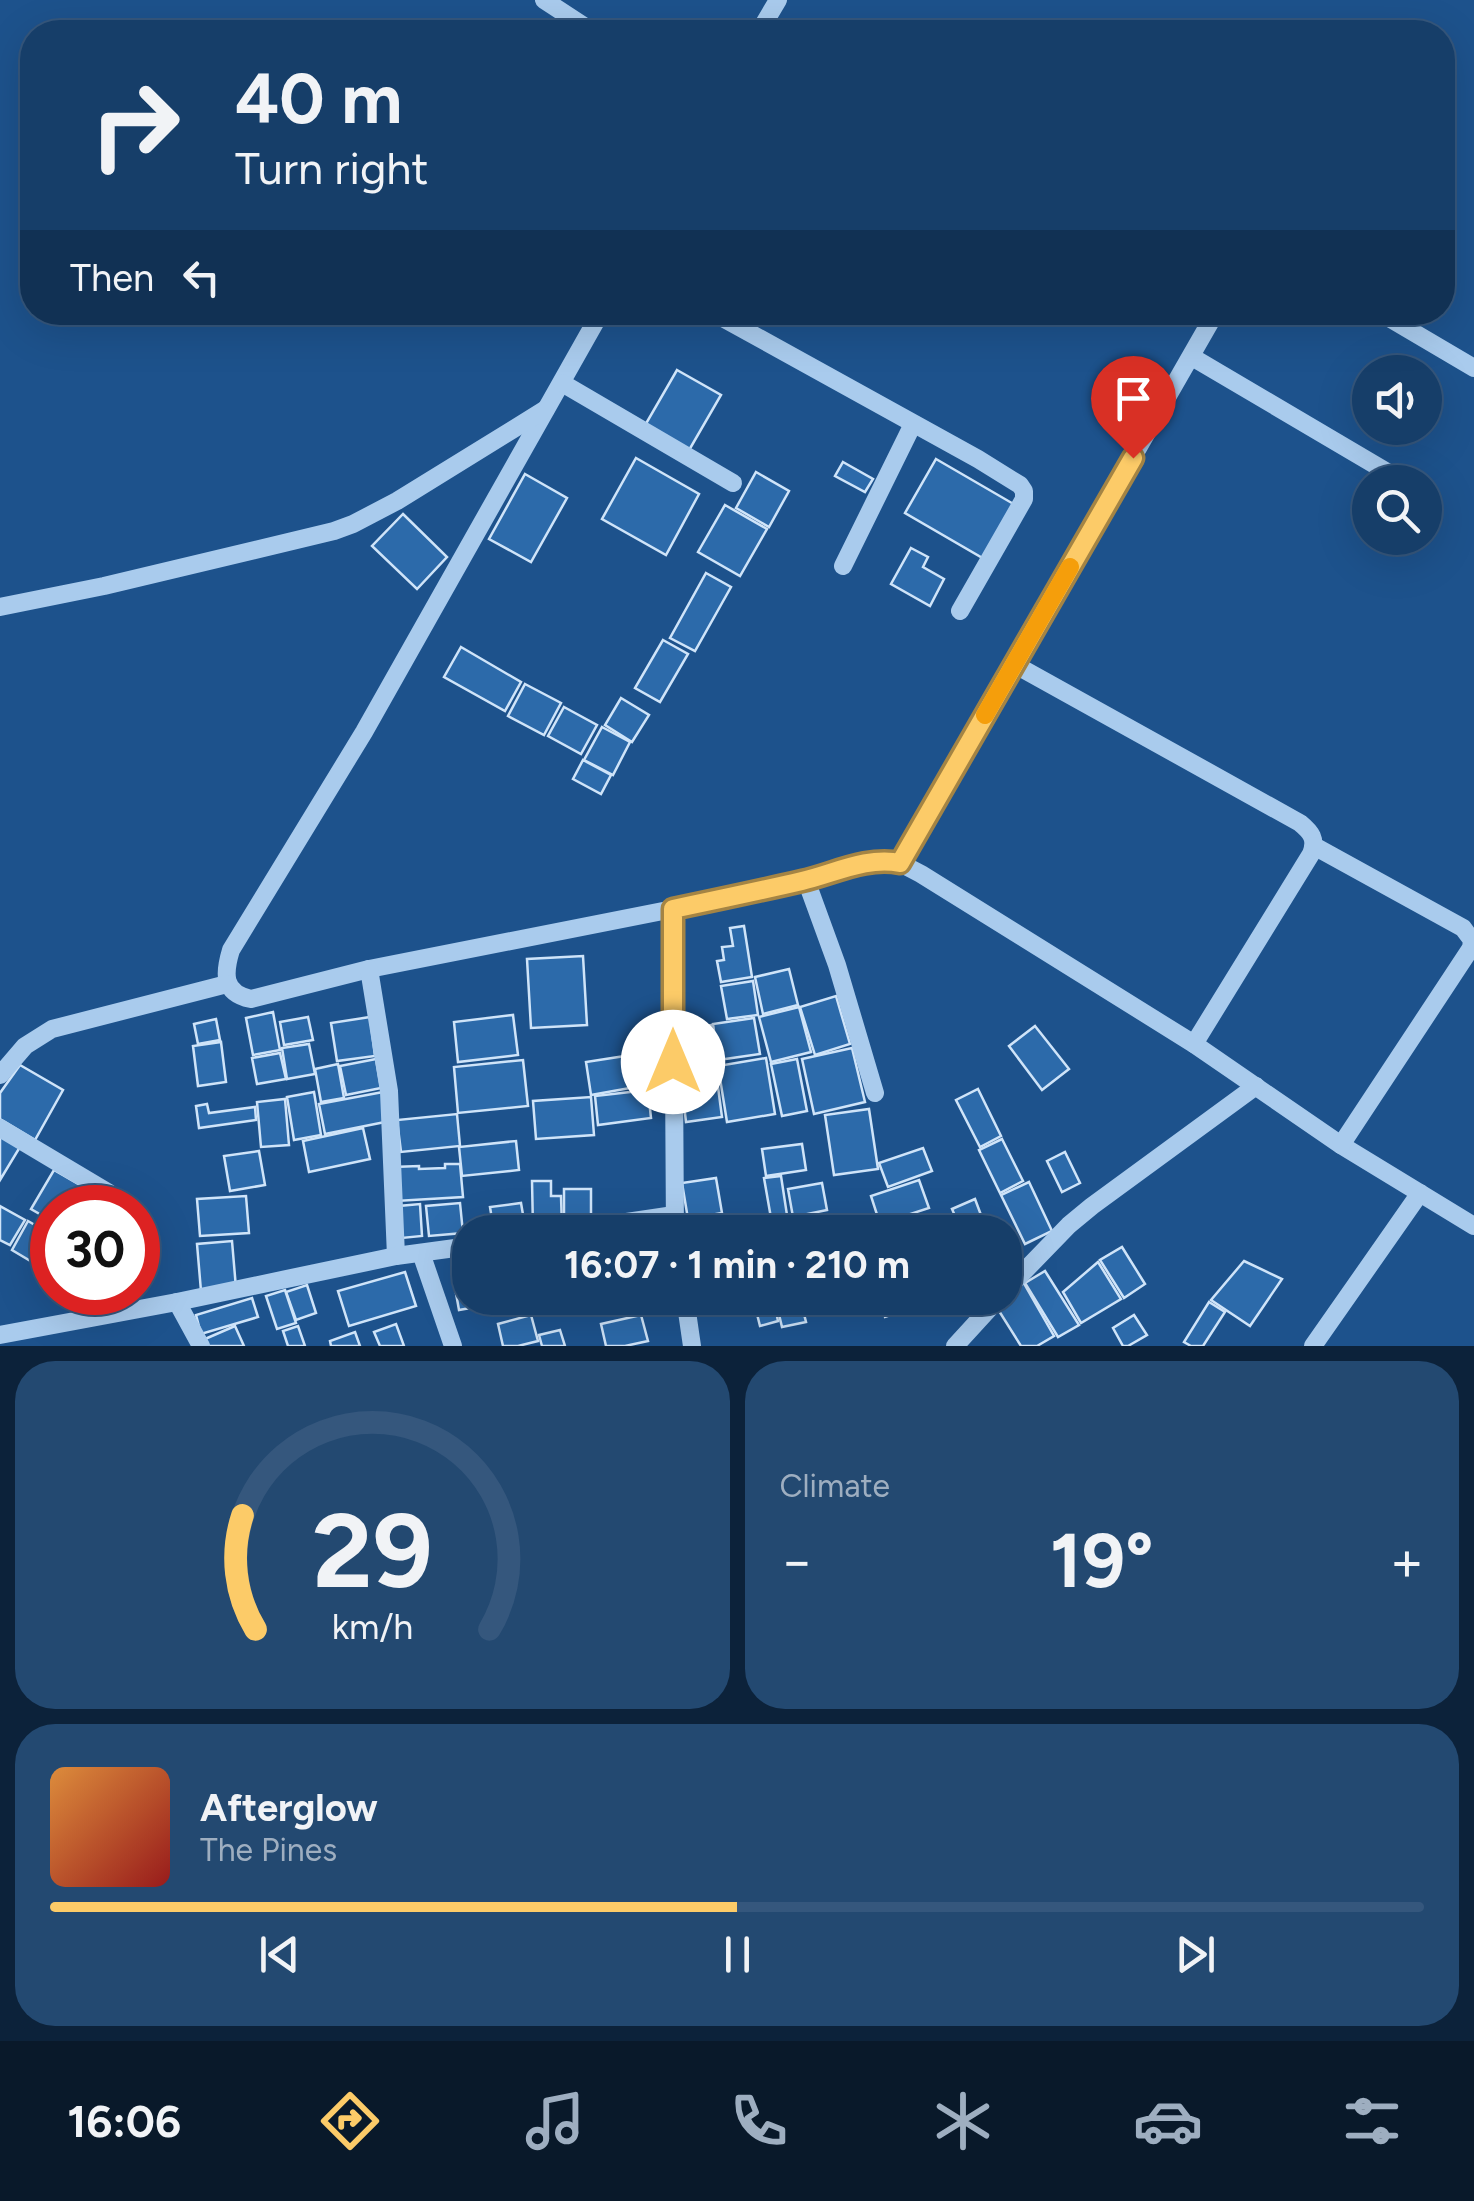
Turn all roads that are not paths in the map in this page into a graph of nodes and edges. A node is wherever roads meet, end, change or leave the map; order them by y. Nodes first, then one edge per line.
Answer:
1 (544, 0) edge
2 (575, 20) edge
3 (594, 325) edge
4 (735, 325) edge
5 (1209, 325) edge
6 (1401, 325) edge
7 (1192, 357) junction
8 (1474, 368) edge
9 (562, 383) junction
10 (546, 409) junction
11 (913, 424) junction
12 (1375, 465) edge
13 (733, 483) dead end
14 (843, 566) dead end
15 (0, 607) edge
16 (960, 611) dead end
17 (1014, 664) junction
18 (1314, 846) junction
19 (900, 863) junction
20 (806, 880) junction
21 (673, 909) junction
22 (369, 969) junction
23 (227, 984) junction
24 (1194, 1044) junction
25 (0, 1075) edge
26 (1256, 1086) junction
27 (875, 1092) dead end
28 (0, 1128) edge
29 (1341, 1146) junction
30 (96, 1185) edge
31 (1420, 1193) junction
32 (674, 1215) edge
33 (1474, 1226) edge
34 (452, 1249) edge
35 (421, 1253) junction
36 (396, 1256) junction
37 (1022, 1273) edge
38 (177, 1302) junction
39 (687, 1315) edge
40 (983, 1315) edge
41 (0, 1334) edge
42 (201, 1346) edge
43 (454, 1346) edge
44 (692, 1346) edge
45 (955, 1346) edge
46 (1313, 1346) edge

1 - 2 street
3 - 9 street
4 - 11 street
5 - 7 street
6 - 8 street
7 - 12 street
7 - 17 street
9 - 10 street
9 - 13 street
10 - 15 street
10 - 23 street
11 - 14 street
11 - 16 street
17 - 18 street
17 - 19 street
18 - 24 street
18 - 29 street
19 - 20 street
19 - 24 street
20 - 21 street
20 - 27 street
21 - 22 street
21 - 32 street
22 - 23 street
22 - 36 street
23 - 25 street
24 - 26 street
26 - 29 street
26 - 37 street
28 - 30 street
29 - 31 street
31 - 33 street
31 - 46 street
34 - 35 street
35 - 36 street
35 - 43 street
36 - 38 street
38 - 41 street
38 - 42 street
39 - 44 street
40 - 45 street

